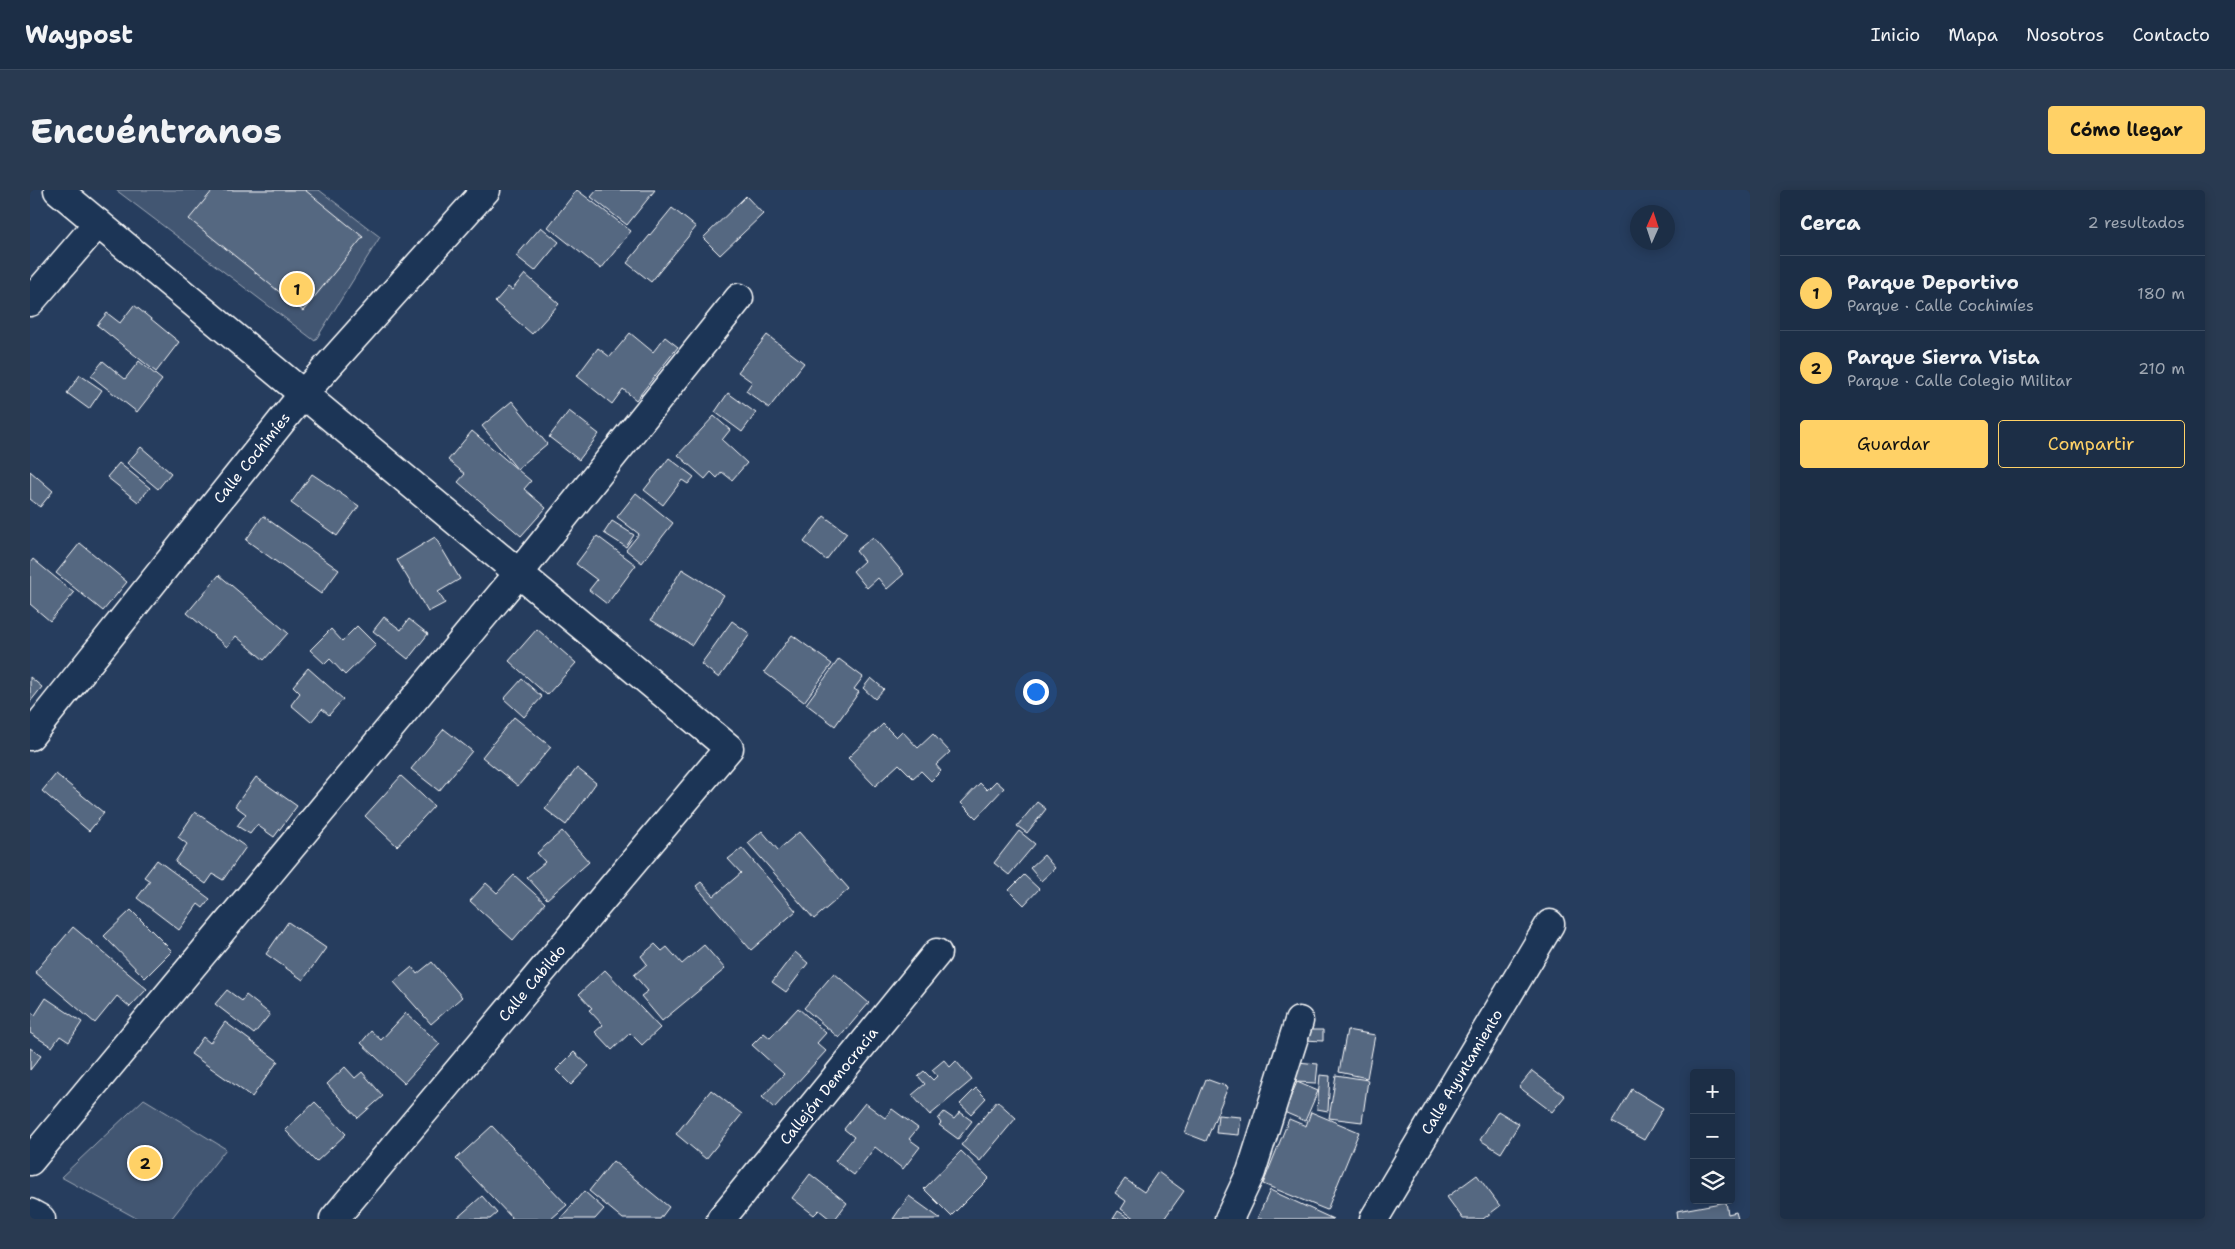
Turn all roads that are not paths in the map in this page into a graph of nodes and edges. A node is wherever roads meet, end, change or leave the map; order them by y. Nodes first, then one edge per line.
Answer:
1 (58, 190) edge
2 (486, 190) edge
3 (98, 223) junction
4 (739, 298) dead end
5 (30, 302) edge
6 (304, 394) junction
7 (519, 573) junction
8 (30, 736) edge
9 (1550, 924) dead end
10 (936, 953) dead end
11 (1299, 1021) dead end
12 (30, 1161) edge
13 (30, 1213) edge
14 (41, 1219) edge
15 (334, 1219) edge
16 (721, 1219) edge
17 (1229, 1219) edge
18 (1374, 1219) edge

1 - 3 street
2 - 6 street, Calle Cochimíes
3 - 5 street
3 - 6 street
4 - 7 street
6 - 7 street
6 - 8 street, Calle Cochimíes
7 - 12 street
7 - 15 street, Calle Cabildo
9 - 18 street, Calle Ayuntamiento
10 - 16 street, Callejón Democracia
11 - 17 street
13 - 14 street

